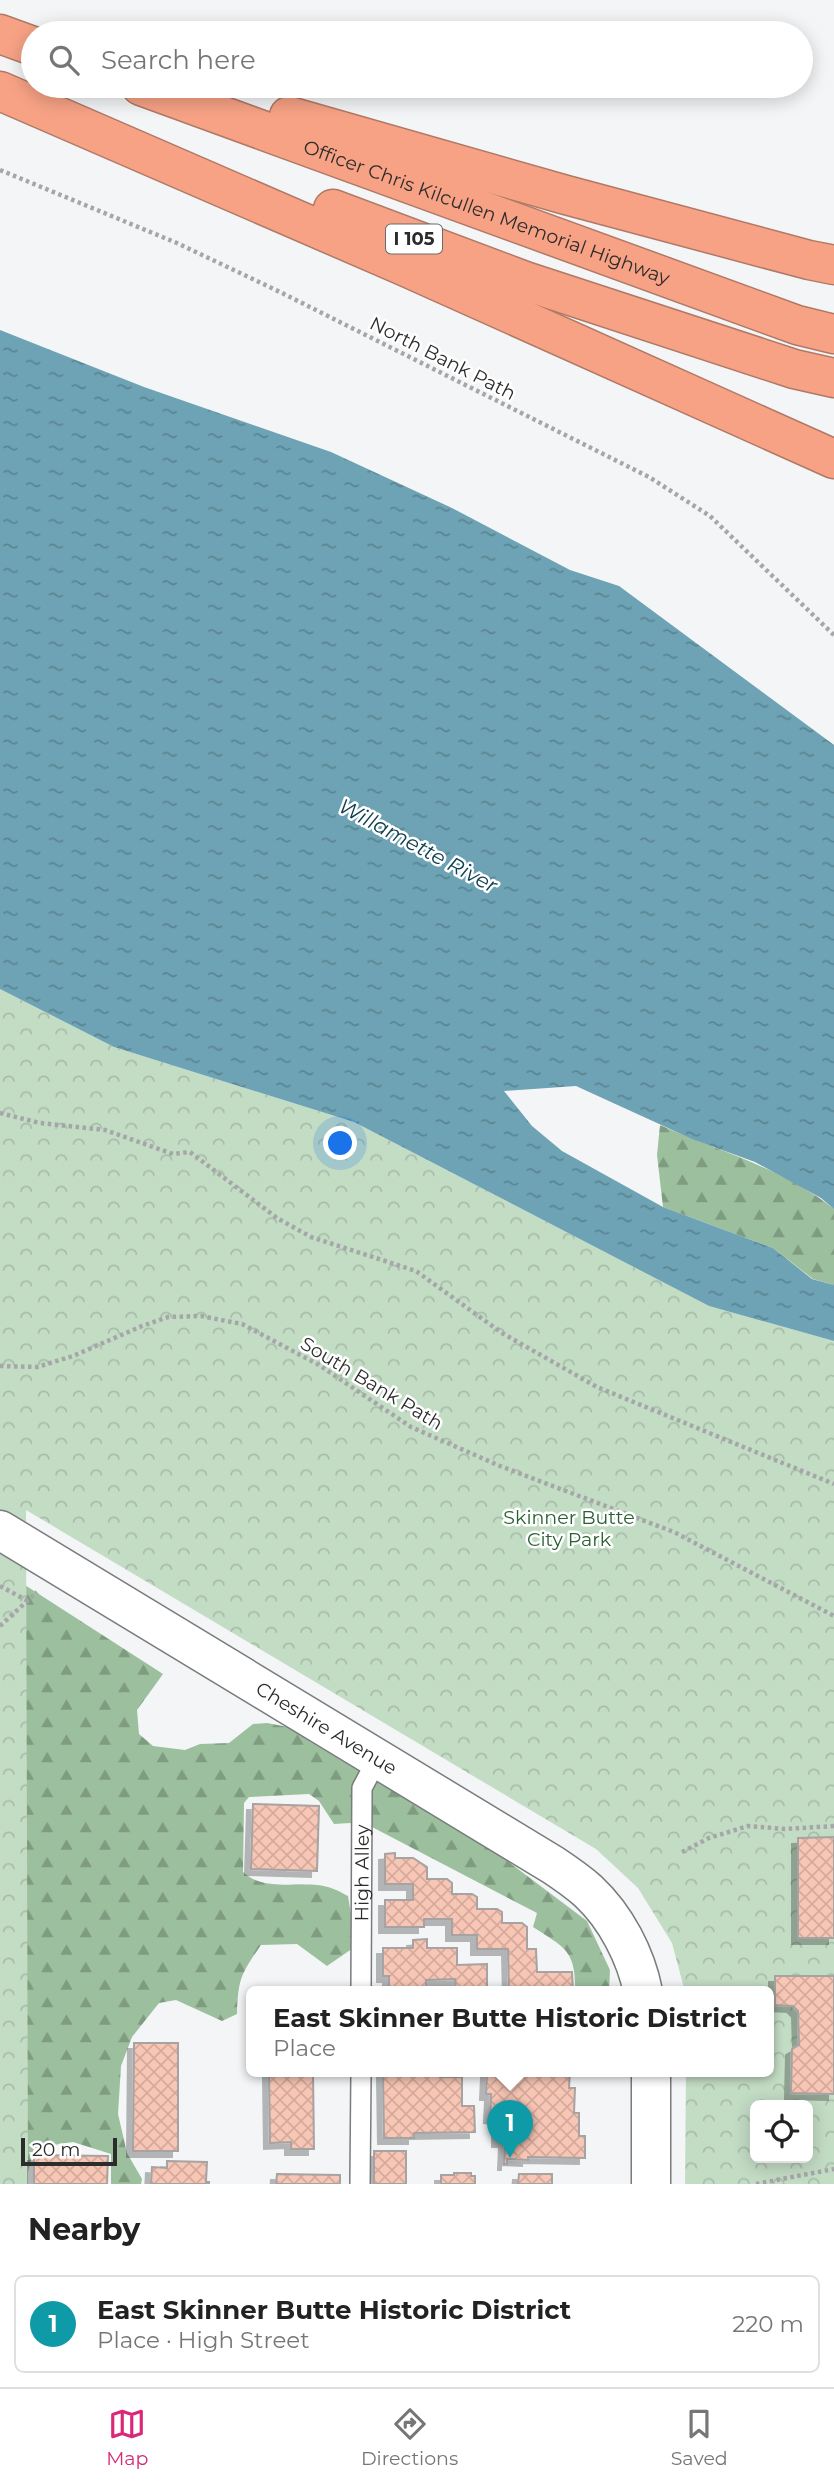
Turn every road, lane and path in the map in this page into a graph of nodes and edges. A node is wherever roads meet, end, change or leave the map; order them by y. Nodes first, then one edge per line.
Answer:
1 (0, 33) edge
2 (21, 40) edge
3 (0, 84) edge
4 (0, 91) edge
5 (21, 92) edge
6 (37, 98) edge
7 (174, 98) edge
8 (227, 98) edge
9 (0, 170) edge
10 (834, 265) edge
11 (834, 334) edge
12 (834, 378) edge
13 (834, 460) edge
14 (834, 635) edge
15 (0, 1113) edge
16 (0, 1366) edge
17 (834, 1484) edge
18 (0, 1530) edge
19 (62, 1567) junction
20 (0, 1586) edge
21 (28, 1601) junction
22 (834, 1616) edge
23 (0, 1626) edge
24 (378, 1758) junction
25 (834, 1826) edge
26 (682, 1852) dead end
27 (361, 1986) edge
28 (641, 1986) edge
29 (360, 2077) edge
30 (652, 2077) edge
31 (834, 2169) edge
32 (360, 2184) edge
33 (651, 2184) edge
34 (757, 2184) edge

1 - 2 highway
3 - 5 highway, I 105
4 - 13 highway
6 - 12 highway, I 105
7 - 11 highway, Officer Chris Kilcullen Memorial Highway / I 105
8 - 10 highway
9 - 14 path, North Bank Path
15 - 17 path
16 - 22 path, South Bank Path
18 - 19 street, Cheshire Avenue
19 - 21 path
19 - 24 street, Cheshire Avenue
20 - 21 path
21 - 23 path
24 - 27 lane, High Alley
24 - 28 street, Cheshire Avenue
25 - 26 path
29 - 32 lane
30 - 33 street
31 - 34 path

